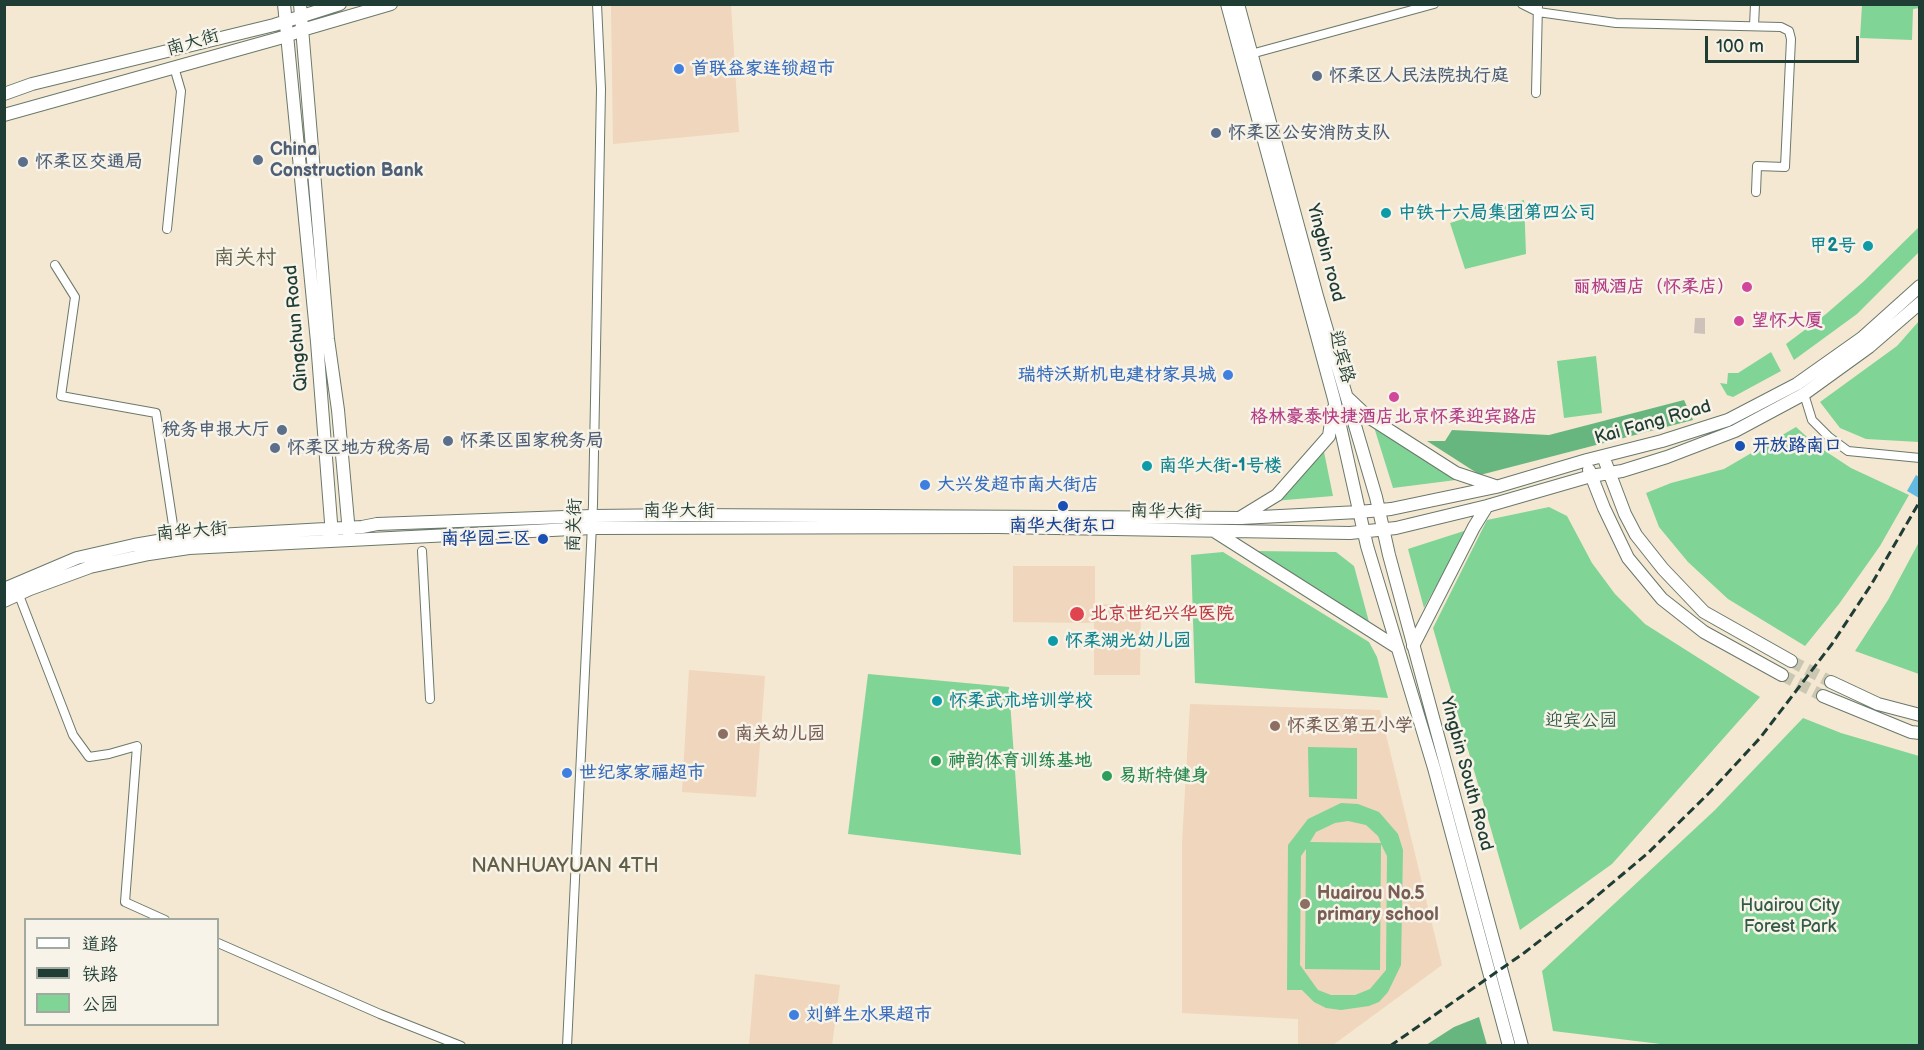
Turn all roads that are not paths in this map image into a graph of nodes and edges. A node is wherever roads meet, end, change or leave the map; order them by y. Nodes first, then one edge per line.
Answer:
1 (284, 4) edge
2 (340, 4) edge
3 (391, 4) edge
4 (597, 4) edge
5 (1227, 4) edge
6 (1238, 4) edge
7 (1434, 4) edge
8 (1522, 4) edge
9 (1755, 4) edge
10 (1538, 8) edge
11 (300, 10) edge
12 (285, 21) junction
13 (1754, 26) junction
14 (302, 30) junction
15 (287, 36) junction
16 (1251, 54) junction
17 (174, 67) junction
18 (1536, 93) dead end
19 (4, 94) edge
20 (4, 115) edge
21 (1756, 192) dead end
22 (167, 229) dead end
23 (55, 265) dead end
24 (1920, 286) edge
25 (1920, 303) edge
26 (1804, 394) junction
27 (1340, 398) junction
28 (1603, 456) junction
29 (1920, 458) edge
30 (1587, 460) junction
31 (1608, 474) junction
32 (1591, 476) junction
33 (1496, 487) junction
34 (1487, 506) junction
35 (1379, 510) junction
36 (1359, 512) junction
37 (1241, 518) junction
38 (592, 522) junction
39 (332, 527) junction
40 (349, 527) junction
41 (1383, 530) junction
42 (1215, 531) junction
43 (1363, 532) junction
44 (175, 538) junction
45 (349, 541) junction
46 (332, 542) junction
47 (422, 551) dead end
48 (13, 589) edge
49 (4, 601) edge
50 (1413, 646) junction
51 (1398, 648) junction
52 (1791, 661) tunnel mouth
53 (1782, 675) tunnel mouth
54 (1831, 682) tunnel mouth
55 (1823, 696) tunnel mouth
56 (430, 699) dead end
57 (1920, 715) edge
58 (1920, 733) edge
59 (161, 918) edge
60 (219, 943) edge
61 (461, 1046) edge
62 (567, 1046) edge
63 (1509, 1046) edge
64 (1522, 1046) edge

1 - 12 main road, Qingchun Road
2 - 11 main road, 南大街
3 - 14 main road, 南大街
4 - 38 street, 南关街
5 - 27 main road, 迎宾路
6 - 16 main road, Yingbin road
7 - 16 street
8 - 10 street
9 - 13 street
10 - 13 street
10 - 18 street
11 - 12 main road, 南大街
11 - 14 main road, Qingchun Road
12 - 15 main road, Qingchun Road
12 - 19 main road, 南大街
13 - 21 street
14 - 15 main road, 南大街
14 - 40 main road, Qingchun Road
15 - 17 main road, 南大街
15 - 39 main road, Qingchun Road
16 - 27 main road, Yingbin road
17 - 20 main road, 南大街
17 - 22 street
23 - 44 street
24 - 28 main road, Kai Fang Road
25 - 26 main road, Kai Fang Road
26 - 29 street
26 - 31 main road, Kai Fang Road
27 - 33 main road
27 - 35 main road, Yingbin road
27 - 36 main road, 迎宾路
27 - 37 main road
28 - 30 main road, Kai Fang Road
28 - 31 main road
30 - 32 main road
30 - 33 main road, Kai Fang Road
31 - 32 main road, Kai Fang Road
31 - 52 main road
32 - 34 main road, Kai Fang Road
32 - 53 main road
33 - 35 main road, Kai Fang Road
34 - 41 main road, Kai Fang Road
34 - 50 main road
35 - 36 main road, Kai Fang Road
35 - 41 main road, Yingbin South Road
36 - 37 main road, 南华大街
36 - 43 main road, 迎宾路
37 - 38 main road, 南华大街
38 - 40 main road, 南华大街
38 - 42 main road, 南华大街
38 - 45 main road, 南华大街
38 - 62 street, 南关街
39 - 40 main road, 南华大街
39 - 44 main road, 南华大街
39 - 46 main road, Qingchun Road
40 - 45 main road, Qingchun Road
41 - 43 main road, Kai Fang Road
41 - 50 main road, Yingbin South Road
42 - 43 main road, 南华大街
42 - 51 main road
43 - 51 main road, Yingbin South Road
44 - 48 main road, 南华大街
45 - 46 main road, 南华大街
46 - 48 main road, 南华大街
47 - 56 street
48 - 49 main road, 南华大街
48 - 59 street
50 - 64 main road, Yingbin South Road
51 - 63 main road, Yingbin South Road
54 - 57 main road
55 - 58 main road
60 - 61 street

